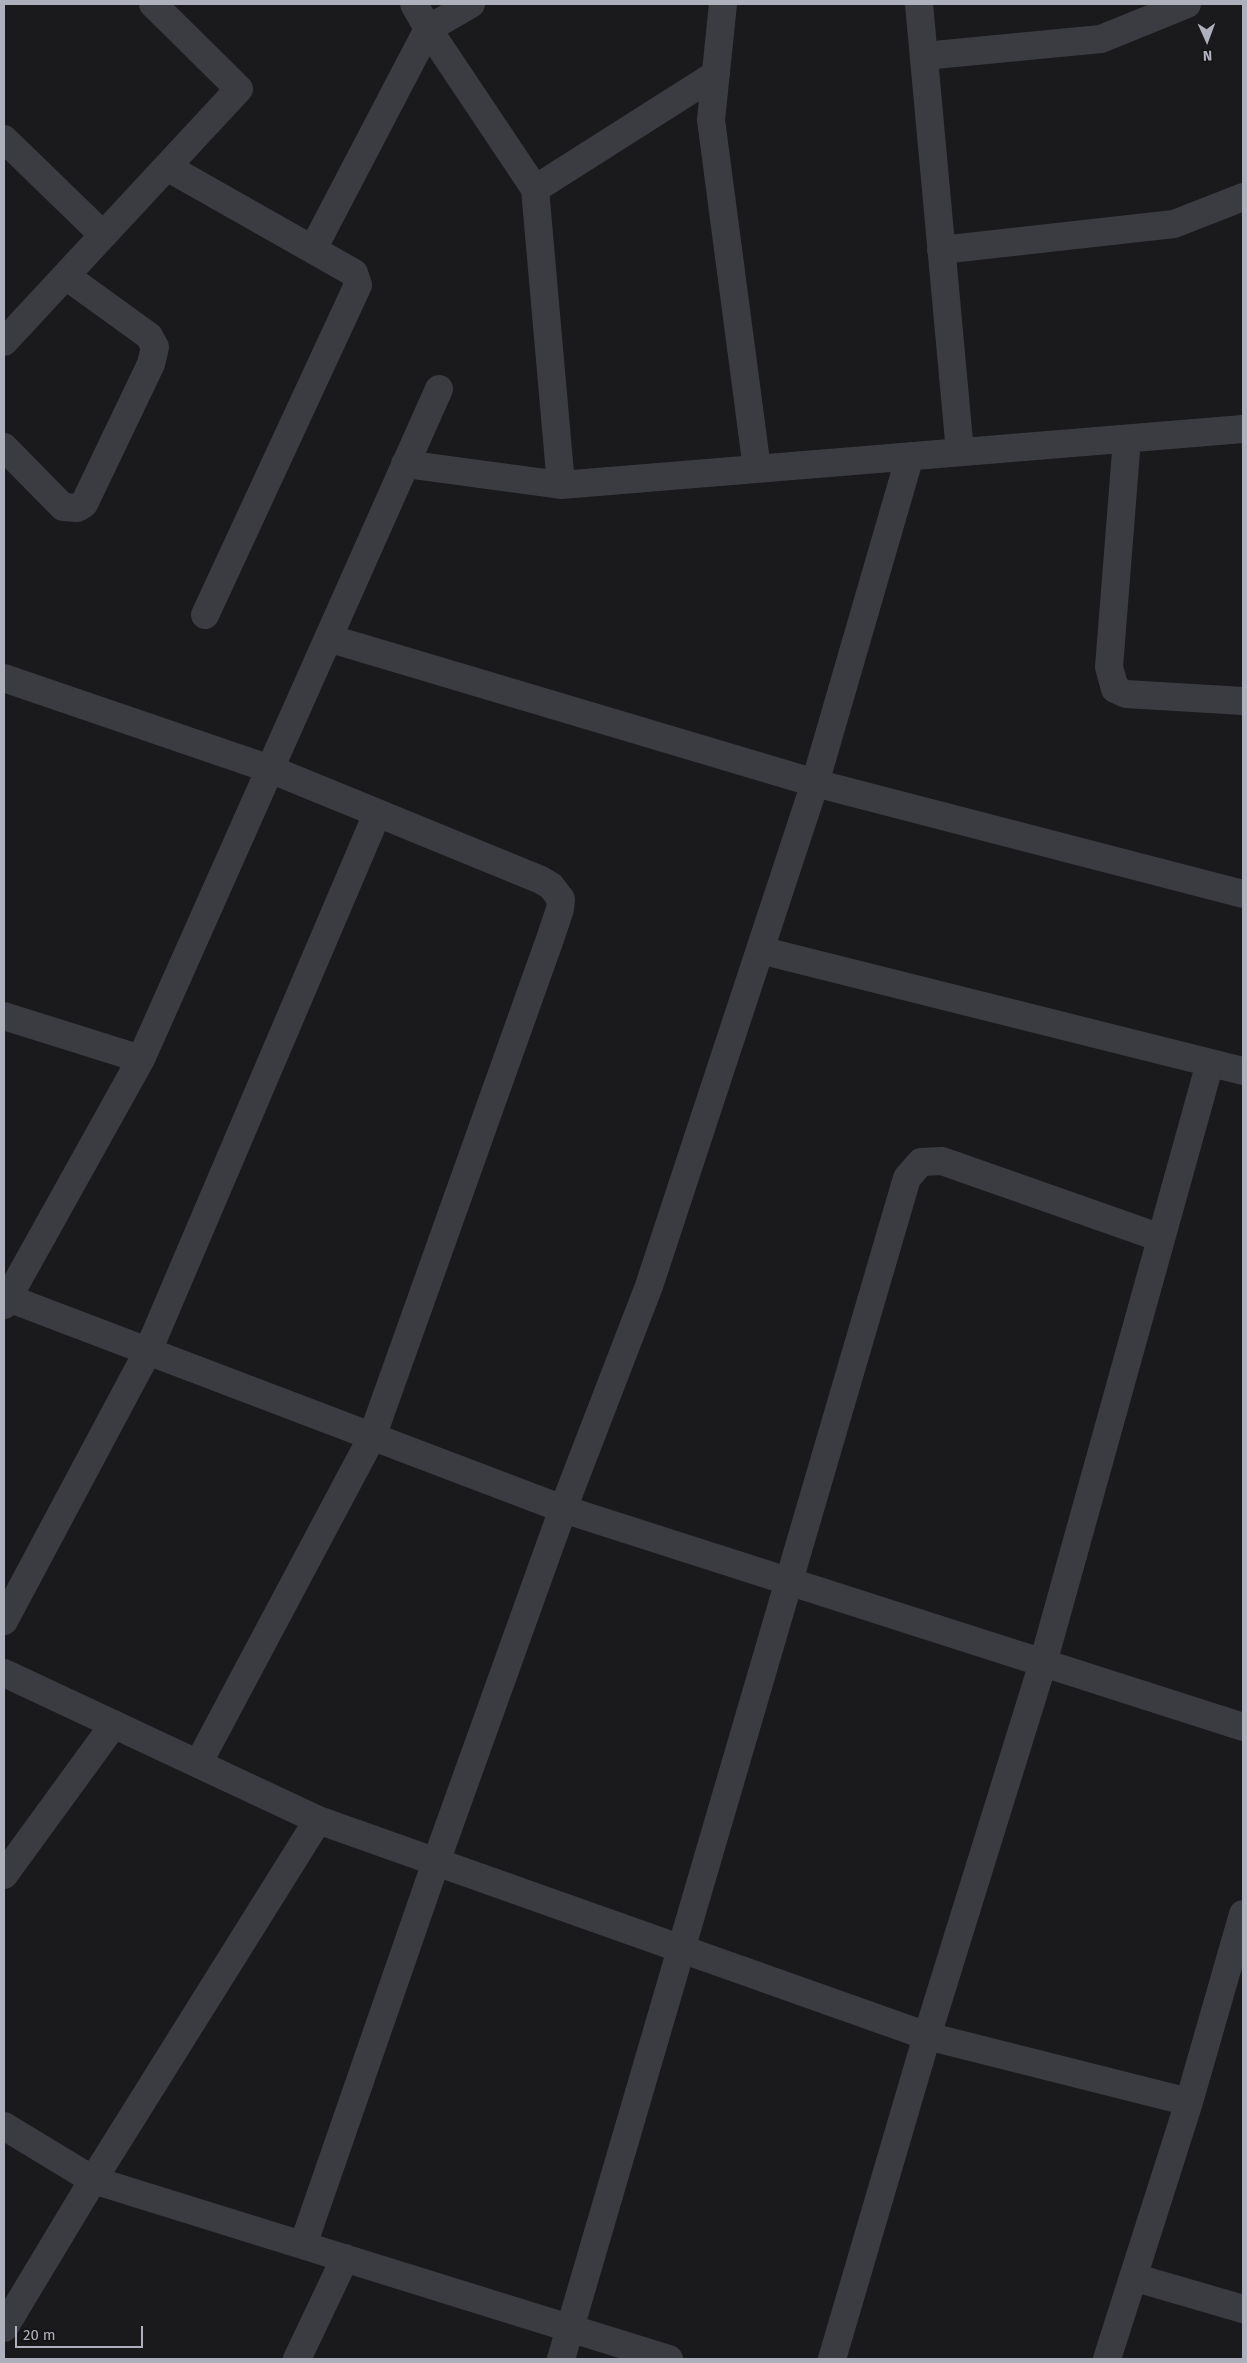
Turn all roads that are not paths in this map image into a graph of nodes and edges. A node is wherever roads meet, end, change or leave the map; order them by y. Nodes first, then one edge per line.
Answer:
1 (154, 4) edge
2 (414, 4) edge
3 (471, 4) edge
4 (723, 4) edge
5 (920, 4) edge
6 (1187, 4) edge
7 (428, 29) junction
8 (924, 56) junction
9 (716, 74) junction
10 (4, 139) edge
11 (167, 167) junction
12 (535, 189) junction
13 (1243, 197) edge
14 (103, 235) junction
15 (313, 250) junction
16 (941, 250) junction
17 (66, 276) junction
18 (4, 342) edge
19 (438, 390) dead end
20 (1243, 429) edge
21 (1127, 439) junction
22 (4, 448) edge
23 (960, 452) junction
24 (910, 456) junction
25 (405, 464) junction
26 (756, 469) junction
27 (561, 484) junction
28 (205, 615) dead end
29 (328, 638) junction
30 (4, 678) edge
31 (1243, 701) edge
32 (270, 769) junction
33 (815, 783) junction
34 (378, 814) junction
35 (1243, 894) edge
36 (760, 950) junction
37 (4, 1016) edge
38 (141, 1059) junction
39 (1210, 1063) junction
40 (1243, 1071) edge
41 (1161, 1238) junction
42 (6, 1301) edge
43 (148, 1351) junction
44 (372, 1437) junction
45 (563, 1509) junction
46 (790, 1581) junction
47 (4, 1621) edge
48 (1043, 1663) junction
49 (4, 1673) edge
50 (114, 1724) junction
51 (1243, 1727) edge
52 (198, 1764) junction
53 (318, 1820) junction
54 (436, 1862) junction
55 (4, 1876) edge
56 (1243, 1914) edge
57 (680, 1948) junction
58 (927, 2036) junction
59 (1189, 2102) junction
60 (4, 2126) edge
61 (93, 2180) junction
62 (304, 2245) junction
63 (345, 2258) junction
64 (1133, 2276) junction
65 (1243, 2309) edge
66 (4, 2328) edge
67 (571, 2329) junction
68 (296, 2359) edge
69 (561, 2359) edge
70 (669, 2359) edge
71 (832, 2359) edge
72 (1107, 2359) edge

1 - 11 street
2 - 7 street
3 - 7 street
4 - 9 street
5 - 8 street
6 - 8 street
7 - 12 street
7 - 15 street
8 - 16 street
9 - 12 street
9 - 26 street
10 - 14 street
11 - 14 street
11 - 15 street
12 - 27 street
13 - 16 street
14 - 17 street
15 - 28 street
16 - 23 street
17 - 18 street
17 - 22 street
19 - 25 street
20 - 21 street
21 - 23 street
21 - 31 street
23 - 24 street
24 - 26 street
24 - 33 street
25 - 27 street
25 - 29 street
26 - 27 street
29 - 32 street
29 - 33 street
30 - 32 street
32 - 34 street
32 - 38 street
33 - 35 street
33 - 36 street
34 - 43 street
34 - 44 street
36 - 39 street
36 - 45 street
37 - 38 street
38 - 42 street
39 - 40 street
39 - 41 street
41 - 46 street
41 - 48 street
42 - 43 street
43 - 44 street
43 - 47 street
44 - 45 street
44 - 52 street
45 - 46 street
45 - 54 street
46 - 48 street
46 - 57 street
48 - 51 street
48 - 58 street
49 - 50 street
50 - 52 street
50 - 55 street
52 - 53 street
53 - 54 street
53 - 61 street
54 - 57 street
54 - 62 street
56 - 59 street
57 - 58 street
57 - 67 street
58 - 59 street
58 - 71 street
59 - 64 street
60 - 61 street
61 - 62 street
61 - 66 street
62 - 63 street
63 - 67 street
63 - 68 street
64 - 65 street
64 - 72 street
67 - 69 street
67 - 70 street

